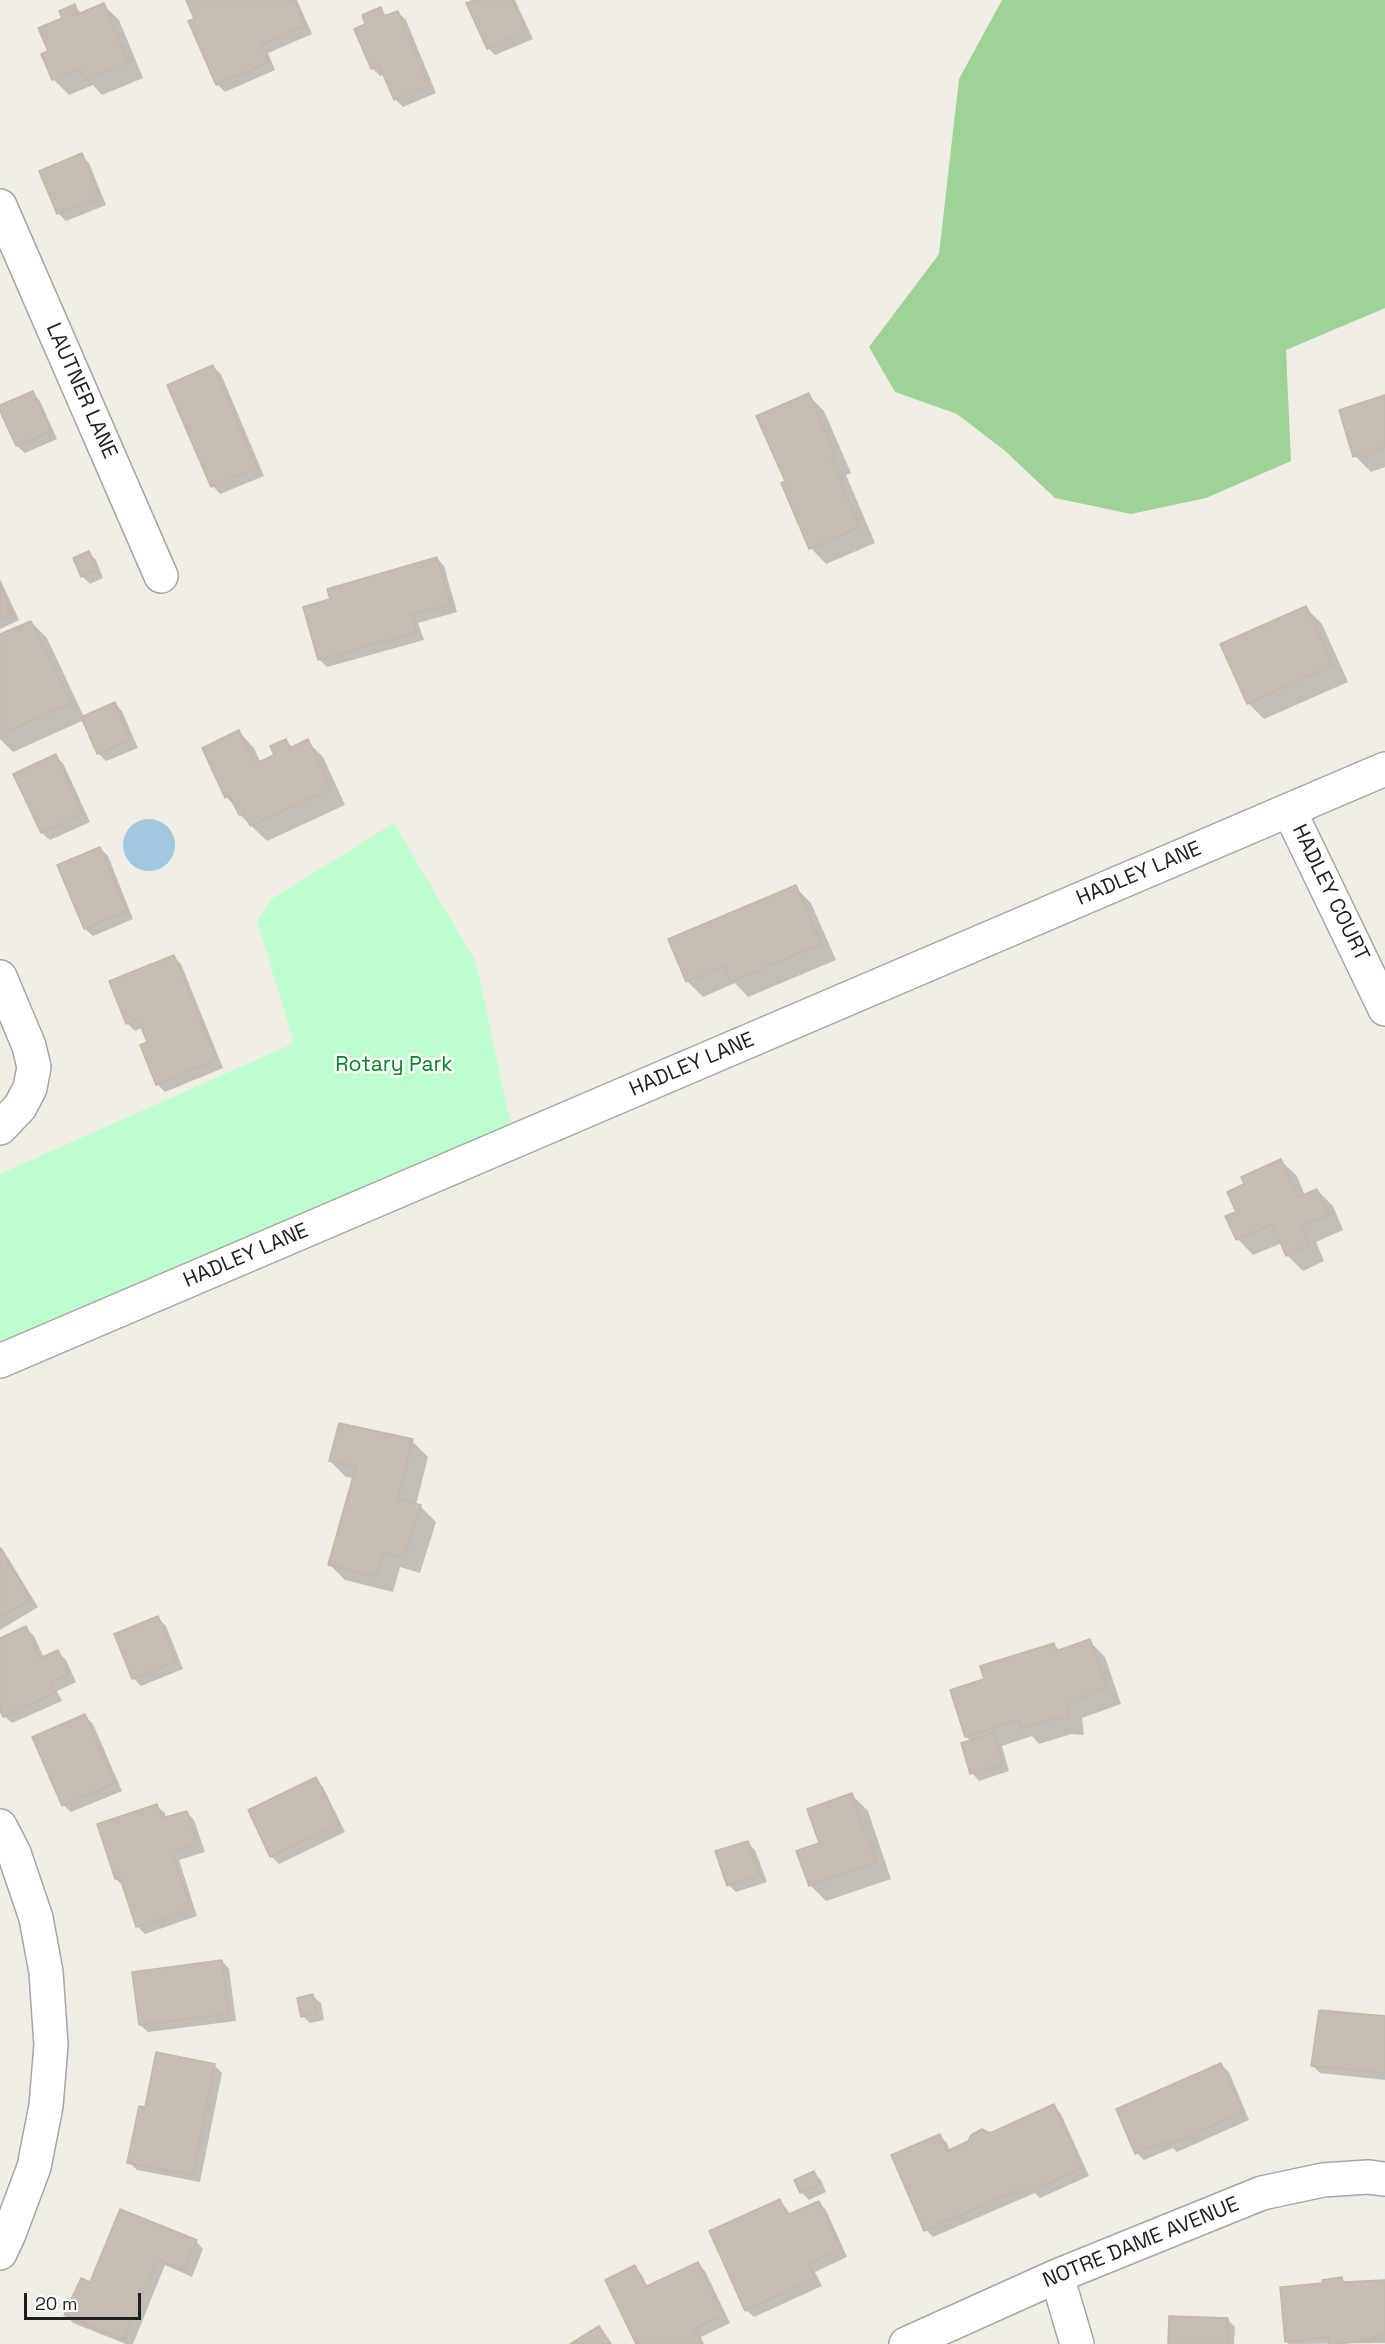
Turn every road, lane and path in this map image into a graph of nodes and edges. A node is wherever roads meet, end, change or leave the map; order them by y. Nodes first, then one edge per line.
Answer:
1 (0, 206) edge
2 (161, 576) dead end
3 (1385, 769) edge
4 (1289, 810) junction
5 (0, 978) edge
6 (1385, 1009) edge
7 (0, 1128) edge
8 (0, 1361) edge
9 (0, 1826) edge
10 (1385, 2179) edge
11 (0, 2253) edge
12 (1057, 2276) junction
13 (906, 2344) edge
14 (1077, 2344) edge

1 - 2 street, LAUTNER LANE
3 - 4 street, HADLEY LANE
4 - 6 street, HADLEY COURT
4 - 8 street, HADLEY LANE
5 - 7 street
9 - 11 street
10 - 12 street, NOTRE DAME AVENUE
12 - 13 street, NOTRE DAME AVENUE
12 - 14 street

